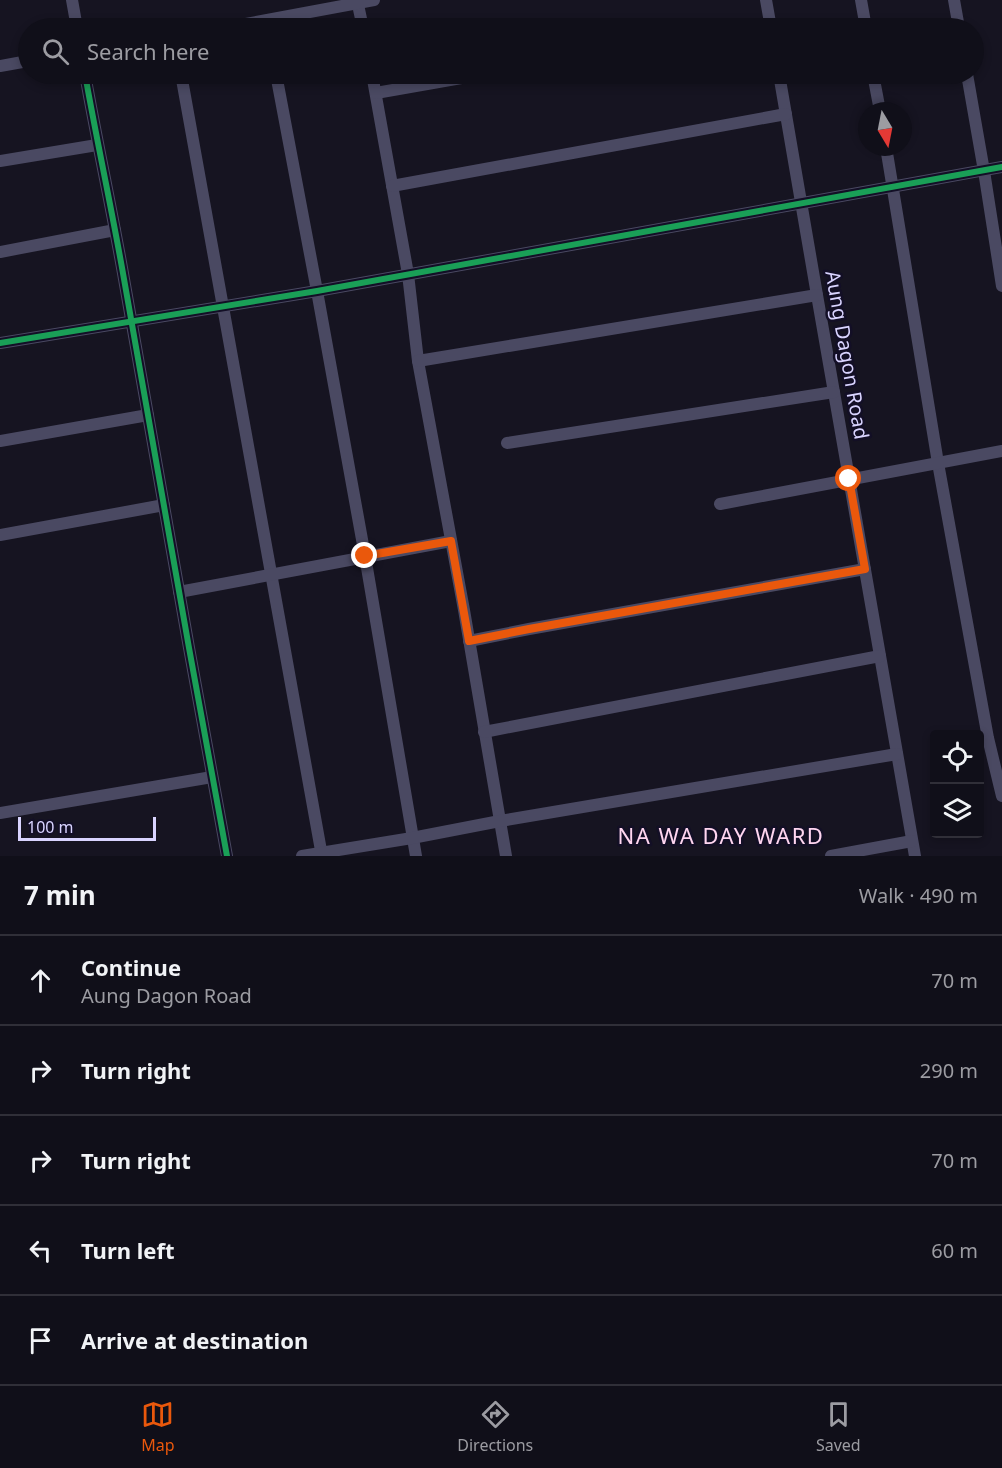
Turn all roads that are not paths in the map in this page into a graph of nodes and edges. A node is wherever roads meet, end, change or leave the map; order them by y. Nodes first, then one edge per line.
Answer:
1 (72, 0) edge
2 (374, 0) edge
3 (766, 0) edge
4 (861, 0) edge
5 (954, 0) edge
6 (357, 2) edge
7 (75, 18) edge
8 (294, 18) edge
9 (361, 18) edge
10 (769, 18) edge
11 (864, 18) edge
12 (957, 18) edge
13 (18, 63) edge
14 (0, 66) edge
15 (87, 84) edge
16 (183, 84) edge
17 (278, 84) edge
18 (374, 84) edge
19 (427, 84) edge
20 (781, 84) edge
21 (875, 84) edge
22 (969, 84) edge
23 (376, 93) junction
24 (878, 102) edge
25 (786, 114) junction
26 (97, 145) junction
27 (888, 156) edge
28 (0, 162) edge
29 (1002, 168) edge
30 (984, 171) junction
31 (392, 186) junction
32 (893, 187) junction
33 (801, 204) junction
34 (115, 230) junction
35 (0, 252) edge
36 (408, 274) junction
37 (1002, 286) edge
38 (317, 291) junction
39 (817, 295) junction
40 (223, 308) junction
41 (132, 322) junction
42 (0, 343) edge
43 (418, 361) junction
44 (834, 392) junction
45 (148, 416) junction
46 (0, 441) edge
47 (507, 443) dead end
48 (1002, 451) edge
49 (938, 463) junction
50 (849, 479) junction
51 (720, 504) dead end
52 (164, 505) junction
53 (0, 535) edge
54 (451, 541) junction
55 (365, 556) junction
56 (865, 569) junction
57 (271, 575) junction
58 (178, 592) junction
59 (469, 641) junction
60 (880, 656) junction
61 (484, 732) junction
62 (1002, 735) edge
63 (988, 738) junction
64 (897, 754) junction
65 (212, 777) junction
66 (1002, 796) edge
67 (0, 813) edge
68 (500, 821) junction
69 (412, 838) junction
70 (912, 841) junction
71 (322, 854) edge
72 (227, 856) edge
73 (302, 856) edge
74 (416, 856) edge
75 (506, 856) edge
76 (831, 856) edge
77 (915, 856) edge

1 - 7 street
2 - 6 street
3 - 10 street
4 - 11 street
5 - 12 street
6 - 8 street
6 - 9 street
13 - 14 street
15 - 26 street
16 - 40 street
17 - 38 street
18 - 23 street
19 - 23 street
20 - 25 street, Aung Dagon Road
21 - 24 street
22 - 30 street
23 - 31 street
25 - 31 street
25 - 33 street, Aung Dagon Road
26 - 28 street
26 - 34 street
27 - 32 street
29 - 30 street
30 - 32 street
30 - 37 street
31 - 36 street
32 - 33 street
32 - 49 street
33 - 36 street
33 - 39 street, Aung Dagon Road
34 - 35 street
34 - 41 street
36 - 38 street
36 - 43 street
38 - 40 street
38 - 55 street
39 - 43 street
39 - 44 street, Aung Dagon Road
40 - 41 street
40 - 57 street
41 - 42 street
41 - 45 street
43 - 54 street
44 - 47 street
44 - 50 street, Aung Dagon Road
45 - 46 street
45 - 52 street
48 - 49 street
49 - 50 street
49 - 63 street
50 - 51 street
50 - 56 street, Aung Dagon Road
52 - 53 street
52 - 58 street
54 - 55 street
54 - 59 street
55 - 57 street
55 - 69 street
56 - 59 street
56 - 60 street, Aung Dagon Road
57 - 58 street
57 - 71 street
58 - 65 street
59 - 61 street
60 - 61 street
60 - 64 street, Aung Dagon Road
61 - 68 street
62 - 63 street
63 - 66 street
64 - 68 street
64 - 70 street, Aung Dagon Road
65 - 67 street
65 - 72 street
68 - 69 street
68 - 75 street
69 - 71 street
69 - 74 street
70 - 76 street
70 - 77 street, Aung Dagon Road
71 - 73 street

